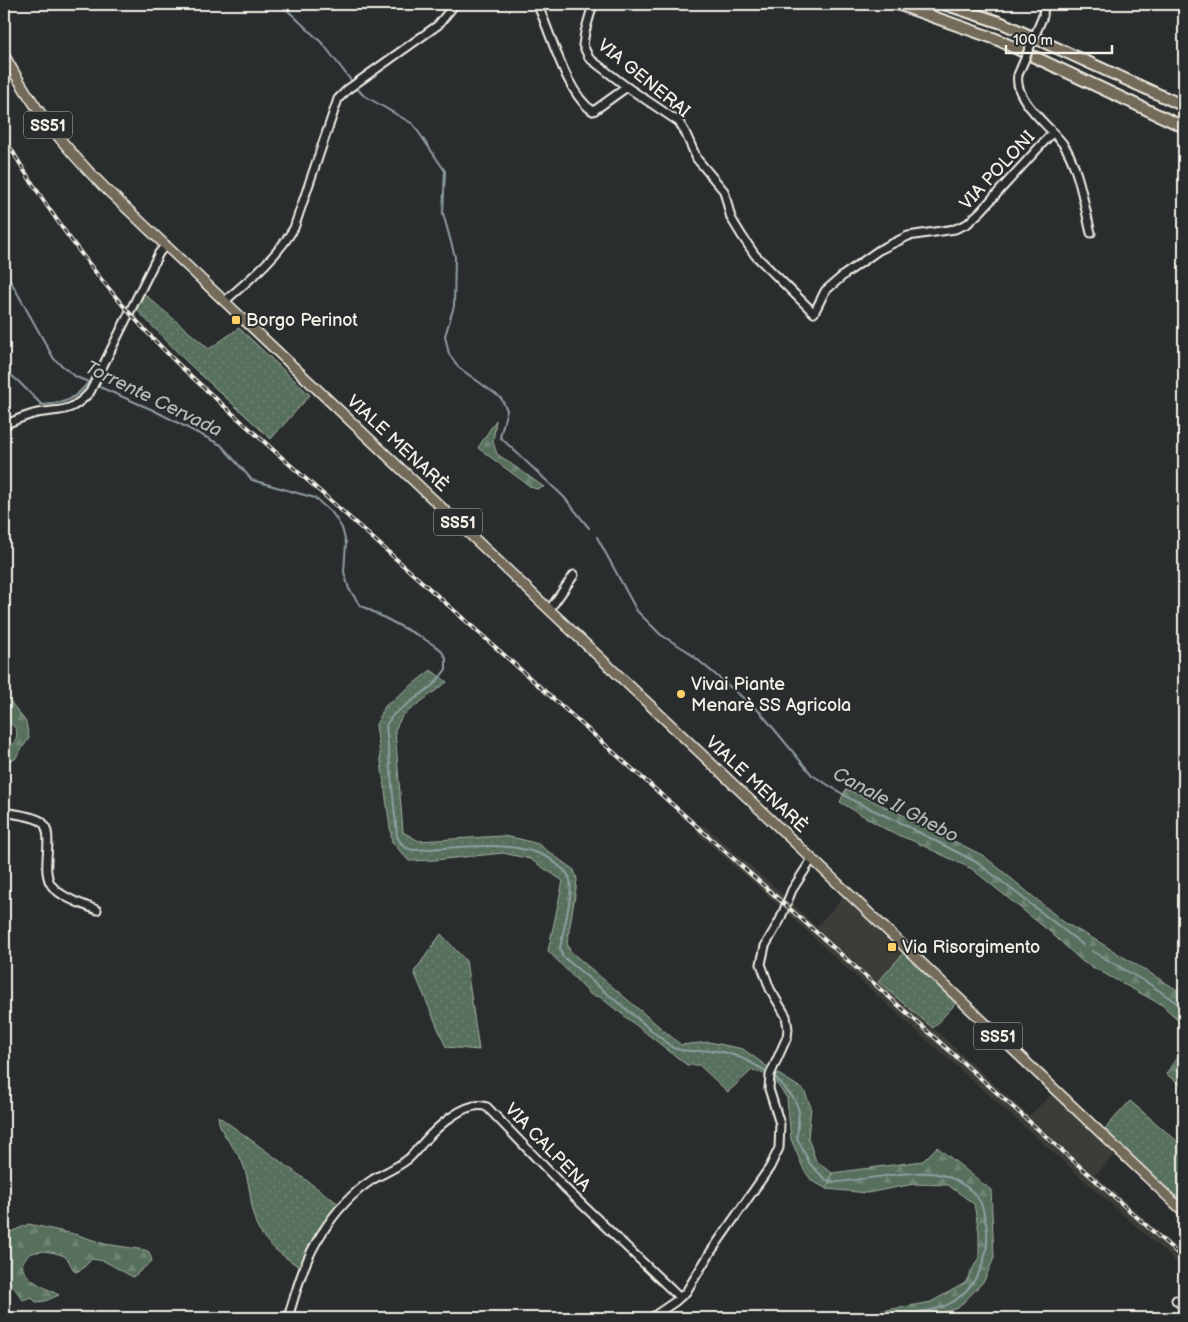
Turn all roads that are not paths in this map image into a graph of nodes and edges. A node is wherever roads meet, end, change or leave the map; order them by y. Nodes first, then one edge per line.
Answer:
1 (455, 4) edge
2 (537, 4) edge
3 (593, 4) edge
4 (897, 4) edge
5 (944, 4) edge
6 (1044, 4) edge
7 (4, 55) edge
8 (627, 87) junction
9 (1184, 106) edge
10 (1184, 126) edge
11 (1052, 133) junction
12 (1091, 233) dead end
13 (166, 246) junction
14 (224, 301) junction
15 (814, 313) joint
16 (4, 426) edge
17 (574, 575) dead end
18 (550, 610) junction
19 (4, 812) edge
20 (812, 859) junction
21 (97, 910) dead end
22 (1184, 1212) edge
23 (679, 1297) junction
24 (1176, 1300) dead end
25 (1184, 1307) edge
26 (288, 1318) edge
27 (651, 1318) edge

1 - 14 street
2 - 8 street
3 - 8 street, VIA GENERAI
4 - 10 highway
5 - 9 highway
6 - 11 street, VIA POLONI, bridge
7 - 13 main road, VIALE MENARÈ / SS51
8 - 15 street, VIA GENERAI
11 - 12 street, VIA POLONI
11 - 15 street, VIA POLONI
13 - 14 main road, VIALE MENARÈ / SS51
13 - 16 street
14 - 18 main road, VIALE MENARÈ / SS51
17 - 18 street
18 - 20 main road, VIALE MENARÈ / SS51
19 - 21 street
20 - 22 main road, SS51
20 - 23 street
23 - 26 street, VIA CALPENA
23 - 27 street
24 - 25 street

